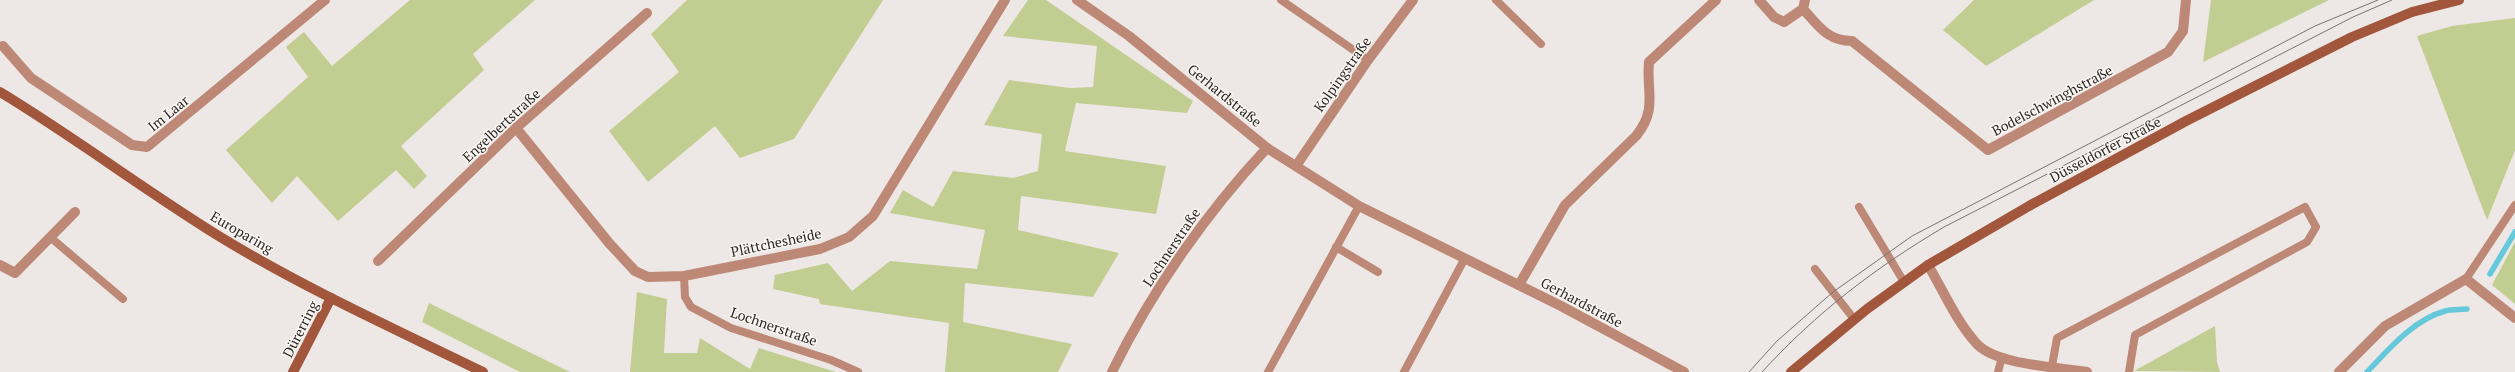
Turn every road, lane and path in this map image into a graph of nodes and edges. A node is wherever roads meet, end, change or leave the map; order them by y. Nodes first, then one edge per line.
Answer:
1 (325, 0) edge
2 (1005, 0) edge
3 (1077, 0) edge
4 (1281, 0) edge
5 (1413, 0) edge
6 (1496, 0) edge
7 (1716, 0) edge
8 (1759, 0) edge
9 (2186, 0) edge
10 (2459, 0) edge
11 (1804, 5) edge
12 (647, 13) dead end
13 (1541, 44) dead end
14 (4, 46) dead end
15 (1368, 60) junction
16 (0, 92) edge
17 (516, 128) junction
18 (1267, 148) junction
19 (1296, 166) junction
20 (2515, 205) edge
21 (1359, 206) junction
22 (1859, 207) dead end
23 (75, 212) dead end
24 (50, 237) junction
25 (1336, 247) junction
26 (1465, 258) junction
27 (378, 261) dead end
28 (0, 265) edge
29 (1928, 265) junction
30 (1815, 269) dead end
31 (1378, 272) dead end
32 (684, 276) junction
33 (2466, 279) junction
34 (1904, 282) junction
35 (1519, 285) junction
36 (331, 298) junction
37 (123, 299) dead end
38 (2515, 318) edge
39 (1854, 319) junction
40 (2002, 357) junction
41 (2052, 366) junction
42 (294, 372) edge
43 (483, 372) edge
44 (858, 372) edge
45 (1112, 372) edge
46 (1268, 372) edge
47 (1404, 372) edge
48 (1684, 372) edge
49 (1792, 372) edge
50 (1998, 372) edge
51 (2087, 372) edge
52 (2129, 372) edge
53 (2339, 372) edge

1 - 14 street, Im Laar
2 - 32 street, Plättchesheide
3 - 18 street, Gerhardstraße
4 - 15 lane
5 - 15 street, Kolpingstraße
6 - 13 lane
7 - 35 street
8 - 11 street
9 - 11 street, Bodelschwinghstraße
10 - 29 main road, Düsseldorfer Straße
12 - 17 street, Engelbertstraße
15 - 19 street, Kolpingstraße
16 - 36 main road, Europaring
17 - 27 street, Engelbertstraße
17 - 32 street, Plättchesheide
18 - 19 street, Gerhardstraße
18 - 45 street, Lochnerstraße
19 - 21 street, Gerhardstraße
20 - 33 lane
21 - 25 lane
21 - 26 street, Gerhardstraße
22 - 34 lane
23 - 24 street
24 - 28 street
24 - 37 lane
25 - 31 lane
25 - 46 lane
26 - 35 street, Gerhardstraße
26 - 47 lane
29 - 34 main road, Düsseldorfer Straße
29 - 40 street
30 - 39 lane
32 - 44 lane, Lochnerstraße
33 - 38 street
33 - 53 street
34 - 39 main road, Düsseldorfer Straße
35 - 48 street, Gerhardstraße
36 - 42 main road, Dürerring
36 - 43 main road, Europaring
39 - 49 main road, Düsseldorfer Straße
40 - 41 street
40 - 50 lane
41 - 51 street
41 - 52 lane

